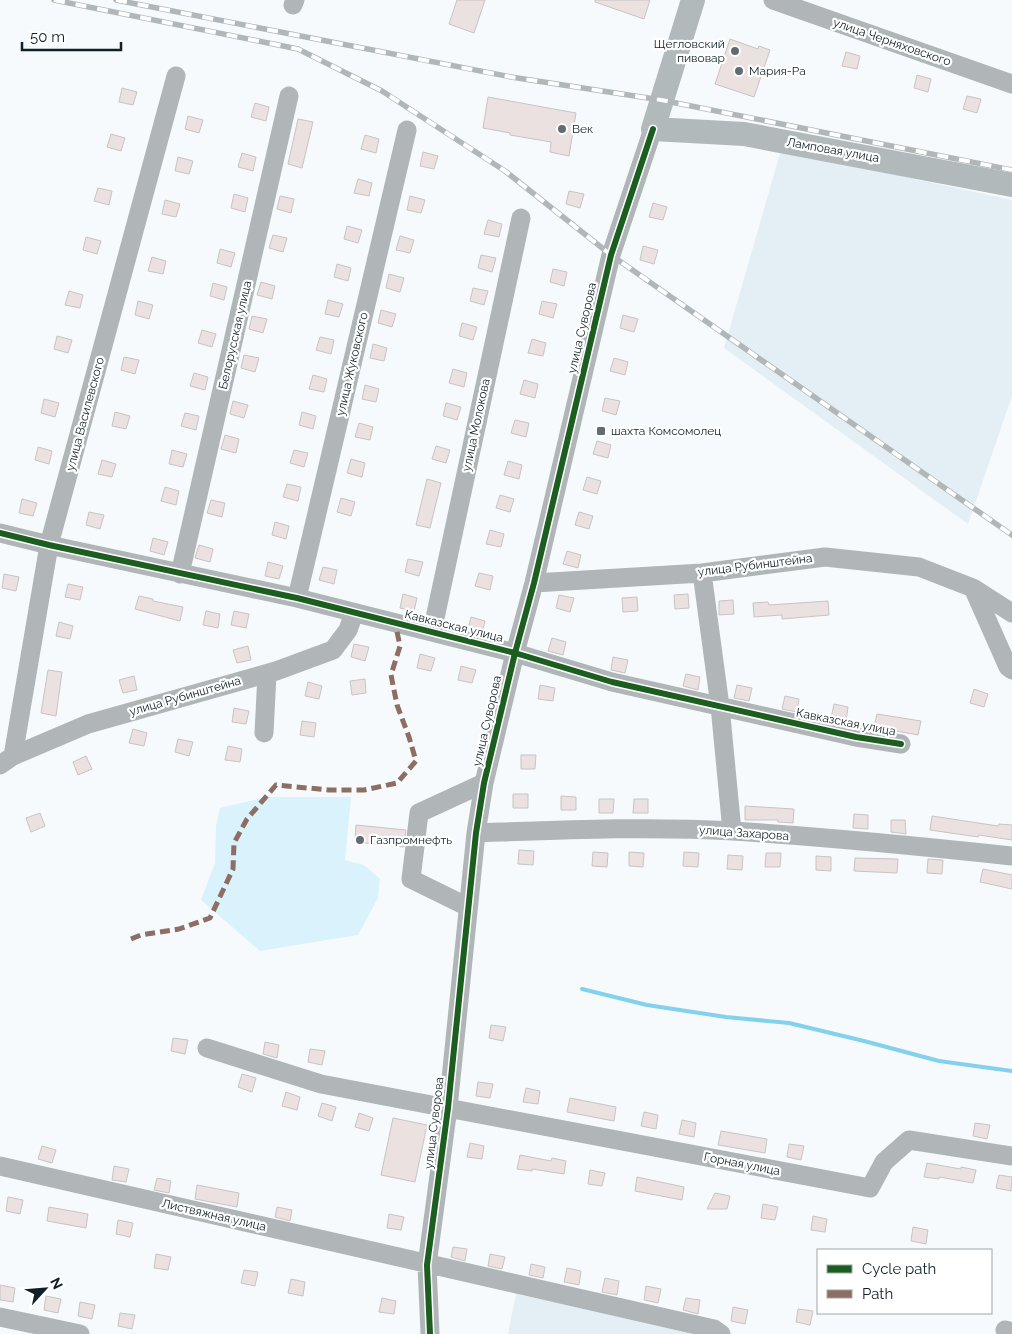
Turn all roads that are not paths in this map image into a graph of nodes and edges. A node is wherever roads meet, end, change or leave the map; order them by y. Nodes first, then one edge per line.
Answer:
1 (693, 0) edge
2 (773, 0) edge
3 (176, 76) dead end
4 (1012, 84) edge
5 (289, 96) dead end
6 (653, 128) junction
7 (407, 130) dead end
8 (1012, 185) edge
9 (521, 218) dead end
10 (0, 532) edge
11 (49, 545) junction
12 (702, 573) junction
13 (180, 574) junction
14 (534, 583) junction
15 (973, 588) junction
16 (296, 598) junction
17 (354, 613) junction
18 (1012, 613) edge
19 (432, 632) junction
20 (515, 653) junction
21 (1012, 670) edge
22 (267, 674) junction
23 (720, 706) junction
24 (264, 733) dead end
25 (900, 744) dead end
26 (6, 761) edge
27 (484, 783) junction
28 (732, 831) junction
29 (476, 833) junction
30 (1012, 856) edge
31 (468, 907) junction
32 (207, 1048) dead end
33 (448, 1108) junction
34 (1012, 1156) edge
35 (0, 1166) edge
36 (428, 1265) junction
37 (0, 1317) edge
38 (80, 1334) edge
39 (430, 1334) edge
40 (720, 1334) edge

1 - 6 main road, улица Суворова
2 - 4 street, улица Черняховского
3 - 11 street, улица Василевского
5 - 13 street, Белорусская улица
6 - 8 main road, Ламповая улица
6 - 14 street, улица Суворова
7 - 16 street, улица Жуковского
9 - 19 street, улица Молокова
10 - 11 street, Кавказская улица
11 - 13 street, Кавказская улица
11 - 26 street, улица Василевского
12 - 14 street, улица Рубинштейна
12 - 15 street, улица Рубинштейна
12 - 23 street
13 - 16 street, Кавказская улица
14 - 20 street, улица Суворова
15 - 18 street, улица Рубинштейна
15 - 21 street
16 - 17 street, Кавказская улица
17 - 19 street, Кавказская улица
17 - 22 street, улица Рубинштейна
19 - 20 street, Кавказская улица
20 - 23 street, Кавказская улица
20 - 27 street, улица Суворова
22 - 24 street
22 - 26 street, улица Рубинштейна
23 - 25 street, Кавказская улица
23 - 28 street
27 - 29 street, улица Суворова
27 - 31 street
28 - 29 street, улица Захарова
28 - 30 street, улица Захарова
29 - 31 street, улица Суворова
31 - 33 street, улица Суворова
32 - 33 street
33 - 34 street, Горная улица
33 - 36 street, улица Суворова
35 - 36 street, Листвяжная улица
36 - 39 street, улица Суворова
36 - 40 street, Листвяжная улица
37 - 38 street

